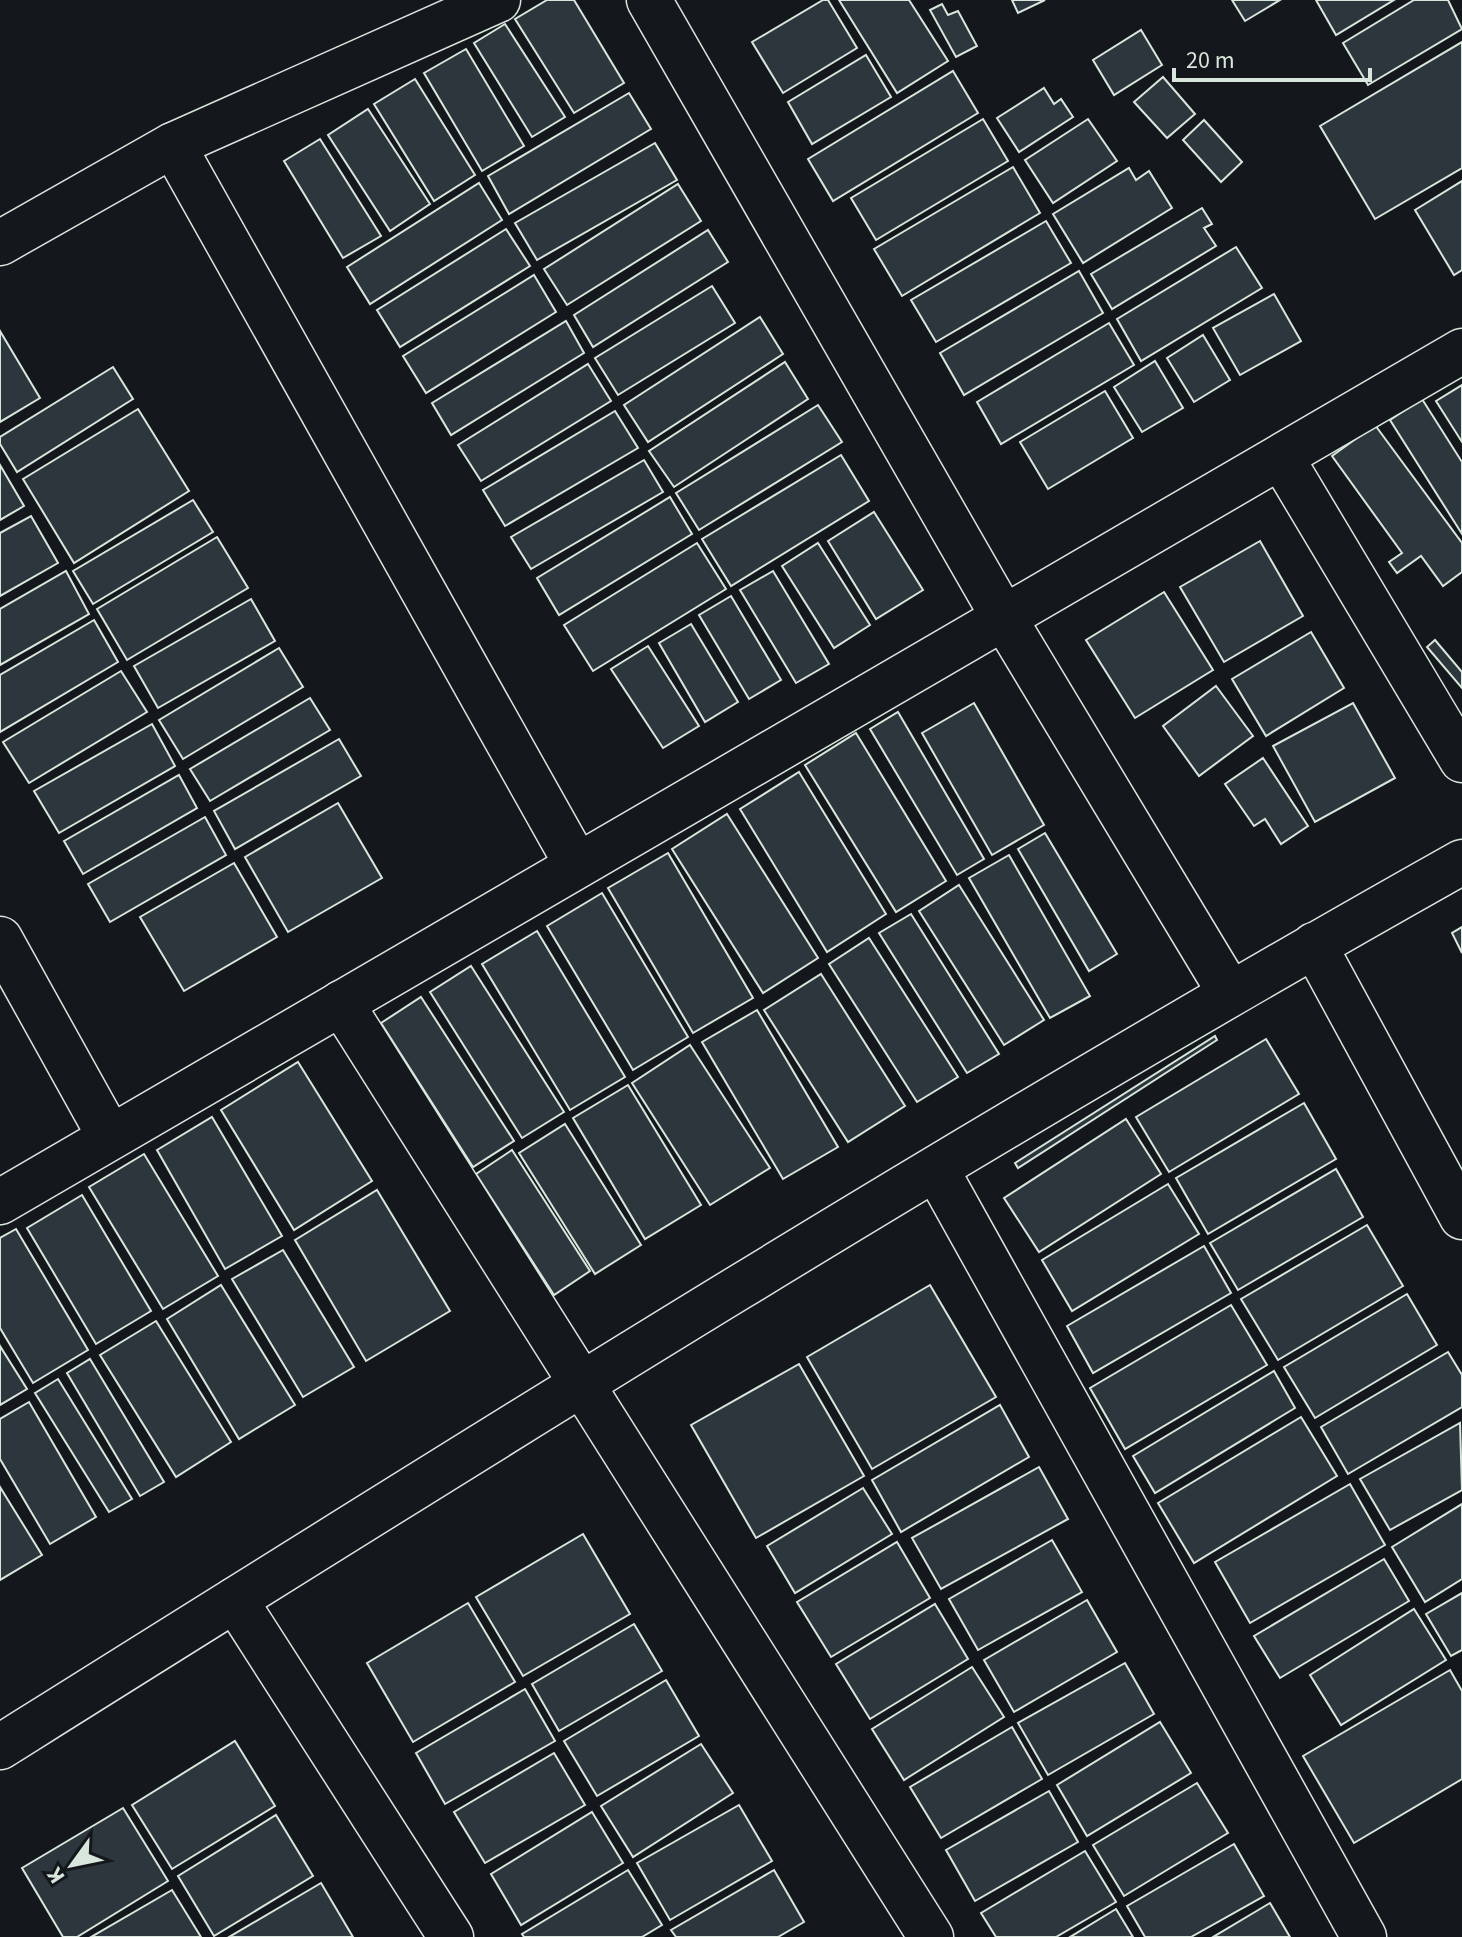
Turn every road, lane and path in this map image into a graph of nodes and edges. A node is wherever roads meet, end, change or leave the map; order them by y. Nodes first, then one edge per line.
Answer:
1 (498, 0) edge
2 (649, 0) edge
3 (173, 145) junction
4 (0, 243) edge
5 (1462, 351) edge
6 (1281, 457) junction
7 (1004, 618) junction
8 (1462, 760) edge
9 (1462, 862) edge
10 (577, 865) junction
11 (0, 939) edge
12 (1314, 945) junction
13 (1230, 993) junction
14 (341, 1003) junction
15 (110, 1137) junction
16 (936, 1169) junction
17 (0, 1202) edge
18 (1462, 1217) edge
19 (580, 1382) junction
20 (235, 1600) junction
21 (0, 1747) edge
22 (451, 1937) edge
23 (931, 1937) edge
24 (1364, 1937) edge

1 - 3 street
2 - 7 street
3 - 4 street
3 - 10 street
5 - 6 street
6 - 7 street
6 - 8 street
7 - 10 street
7 - 13 street
9 - 12 street
10 - 14 street
11 - 15 street
12 - 13 street
12 - 18 street
13 - 16 street
14 - 15 street
14 - 19 street
15 - 17 street
16 - 19 street
16 - 24 street
19 - 20 street
19 - 23 street
20 - 21 street
20 - 22 street

